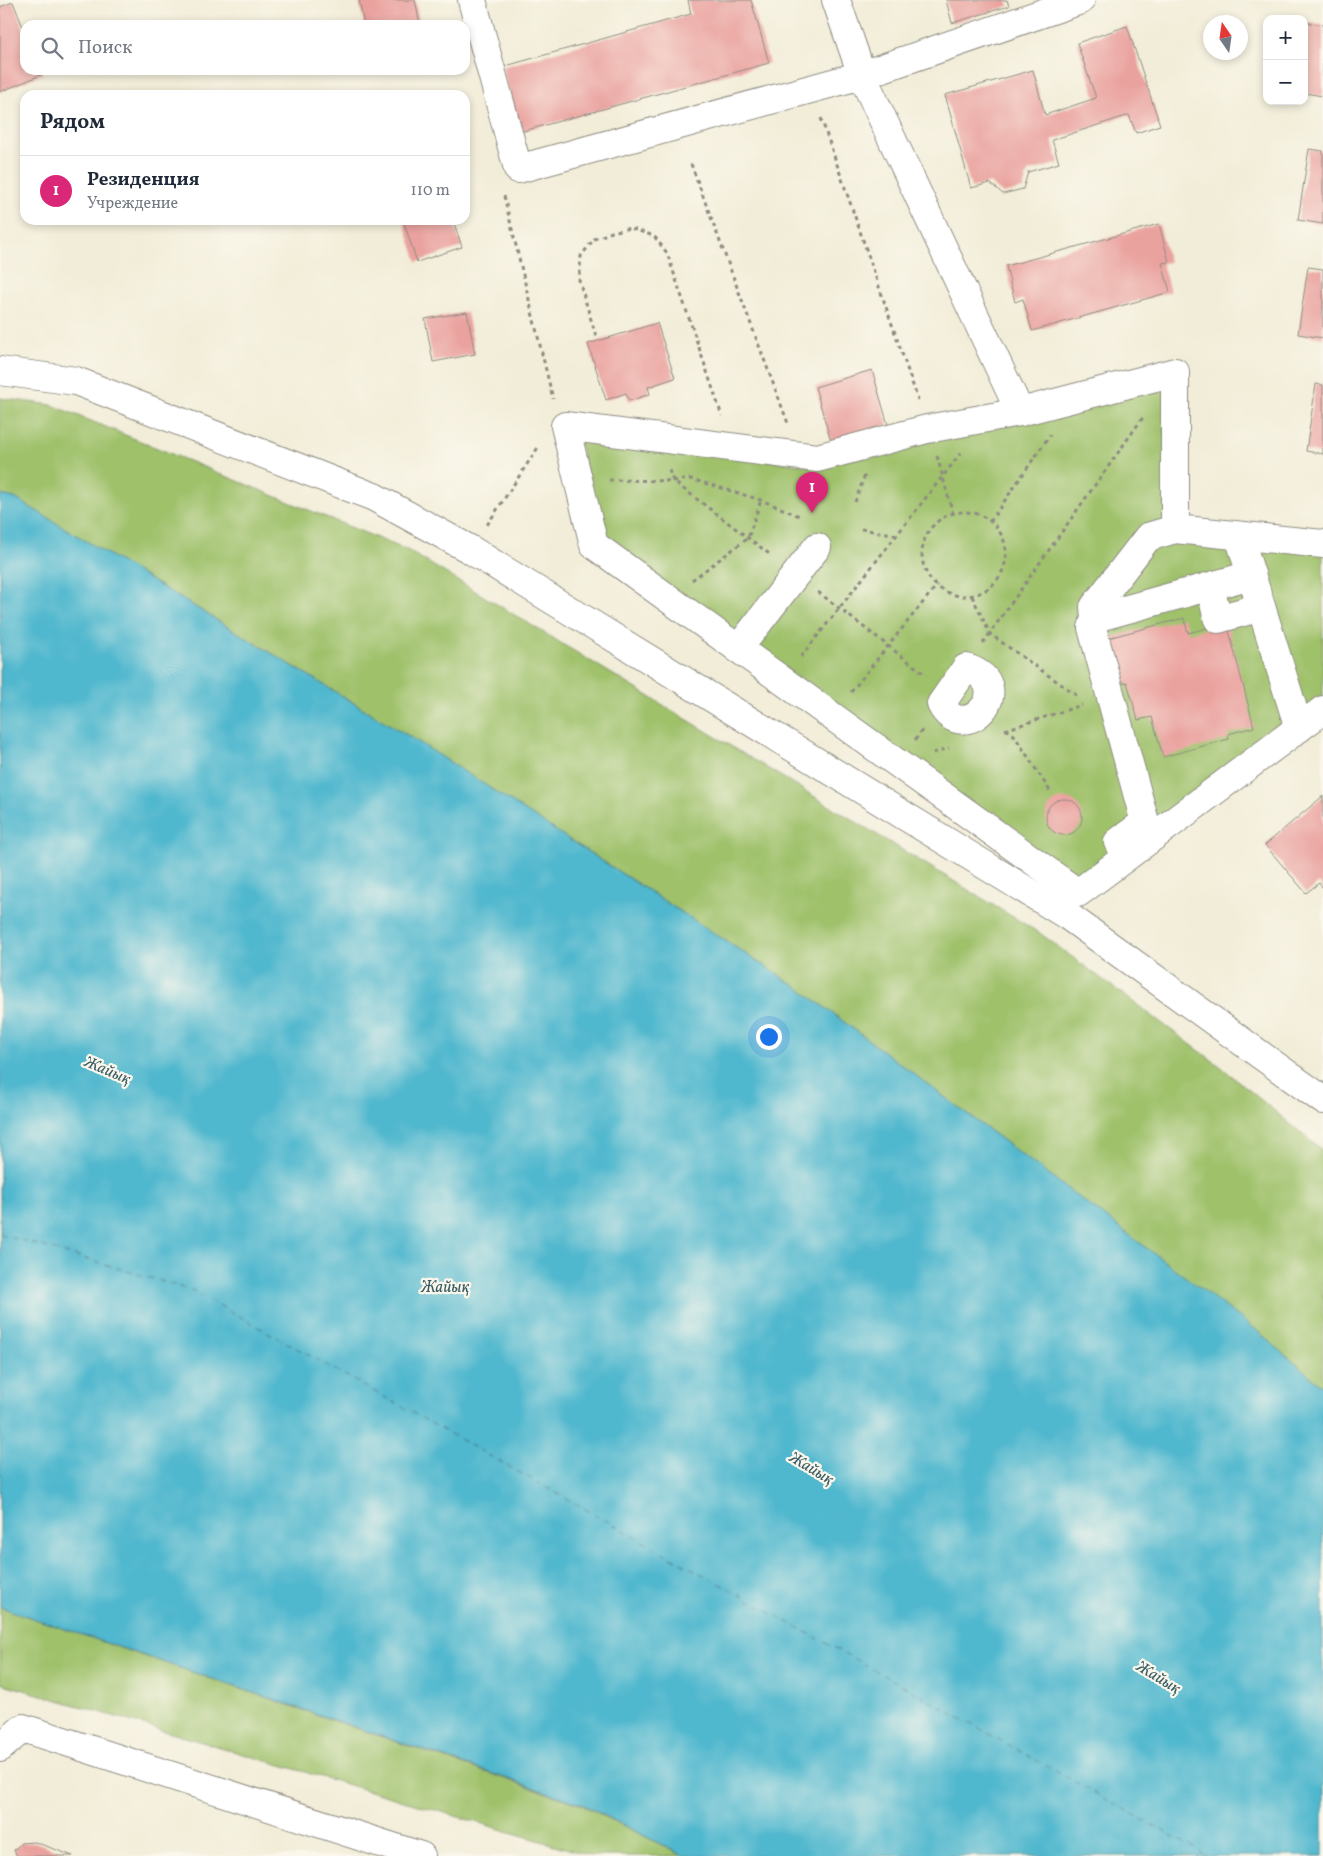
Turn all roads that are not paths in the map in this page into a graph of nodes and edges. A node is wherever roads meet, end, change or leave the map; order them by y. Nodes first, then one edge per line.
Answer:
1 (472, 0) edge
2 (836, 0) edge
3 (1081, 0) edge
4 (862, 75) junction
5 (0, 371) edge
6 (1020, 412) junction
7 (1175, 529) junction
8 (1239, 536) junction
9 (1323, 544) edge
10 (817, 547) dead end
11 (1251, 575) junction
12 (1210, 587) junction
13 (1261, 607) junction
14 (1095, 618) junction
15 (1218, 619) junction
16 (738, 649) junction
17 (1323, 710) edge
18 (980, 713) joint
19 (1299, 728) junction
20 (1116, 865) junction
21 (1323, 1100) edge
22 (0, 1748) edge
23 (421, 1856) edge

1 - 4 street
2 - 4 street
3 - 4 street
4 - 6 street
5 - 21 street
6 - 7 street
6 - 16 street
7 - 8 street
7 - 14 street
8 - 9 street
8 - 11 street
10 - 16 street
11 - 12 street
11 - 13 street
11 - 15 street
12 - 14 street
12 - 15 street
13 - 15 street
13 - 19 street
14 - 20 street
16 - 20 street
17 - 19 street
18 - 18 street
19 - 20 street
22 - 23 street

